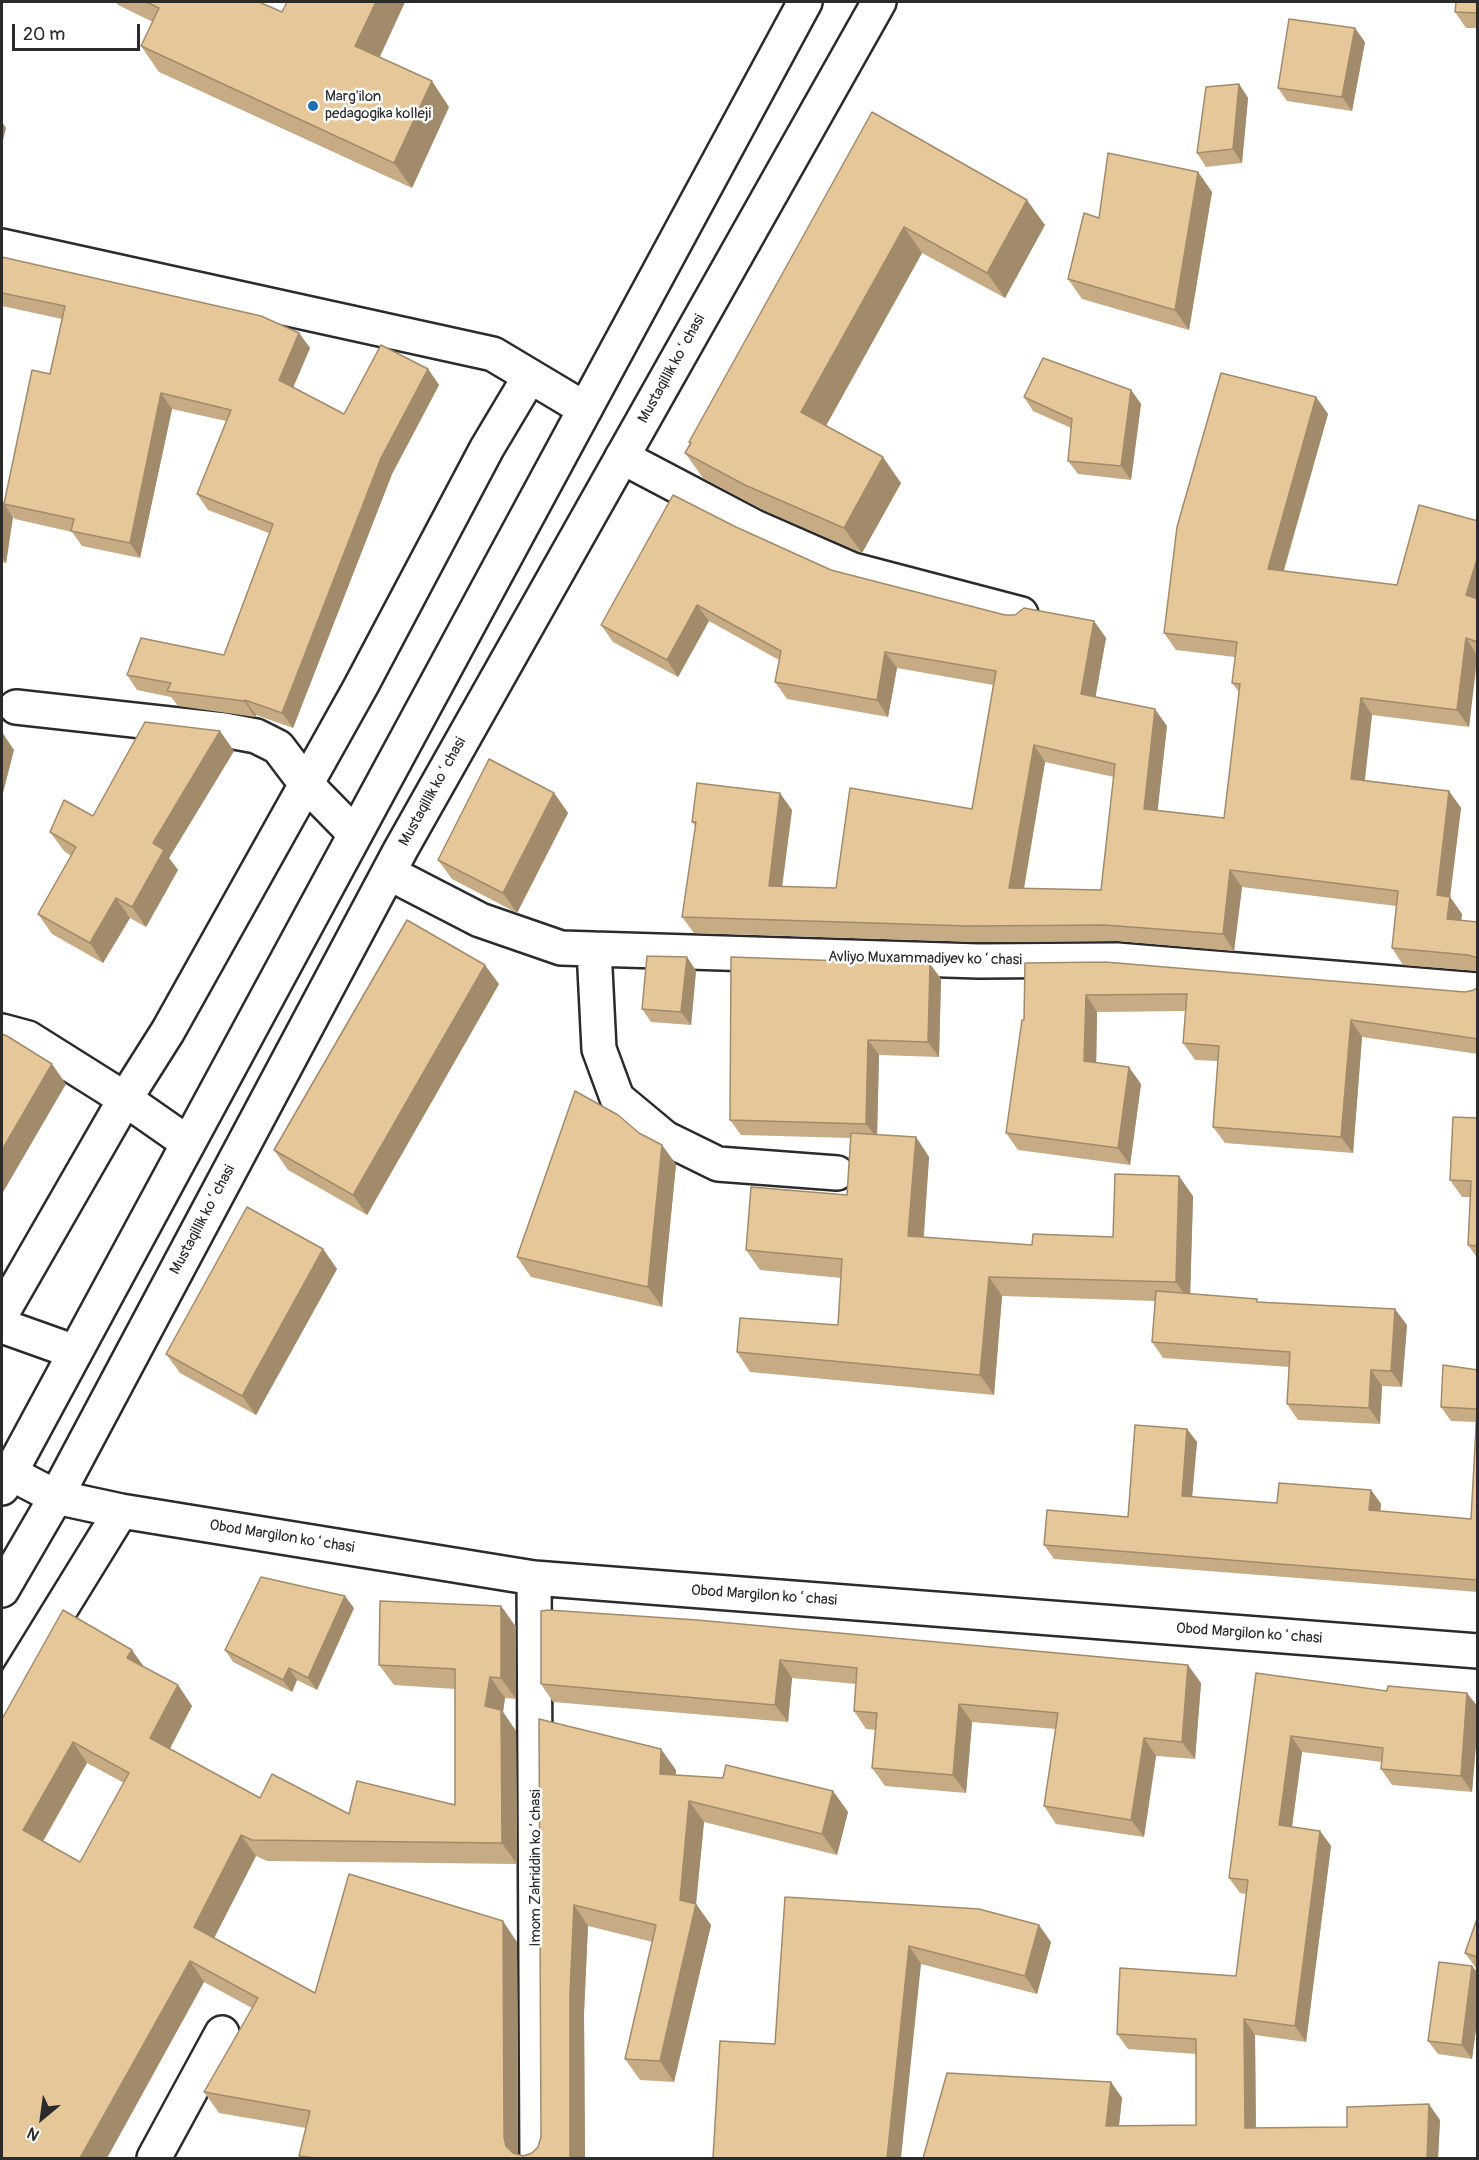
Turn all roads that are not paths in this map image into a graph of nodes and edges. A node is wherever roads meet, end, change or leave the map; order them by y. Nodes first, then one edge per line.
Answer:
1 (805, 2) edge
2 (879, 2) edge
3 (2, 246) edge
4 (530, 376) junction
5 (585, 409) junction
6 (622, 457) junction
7 (1021, 614) edge
8 (16, 706) dead end
9 (306, 784) junction
10 (355, 834) junction
11 (388, 873) junction
12 (594, 949) junction
13 (1478, 990) edge
14 (2, 1031) edge
15 (125, 1099) junction
16 (188, 1143) junction
17 (837, 1173) dead end
18 (2, 1314) edge
19 (2, 1326) edge
20 (75, 1352) junction
21 (6, 1480) edge
22 (56, 1497) junction
23 (121, 1511) junction
24 (534, 1578) junction
25 (2, 1590) edge
26 (1478, 1651) edge
27 (2, 1704) edge
28 (222, 2033) dead end
29 (154, 2158) edge
30 (537, 2158) edge

1 - 5 street
2 - 6 street, Mustaqillik koʻchasi
3 - 4 street
4 - 5 street
4 - 9 street
5 - 10 street
6 - 7 street
6 - 11 street, Mustaqillik koʻchasi
8 - 9 street
9 - 10 street
9 - 15 street
10 - 16 street
11 - 12 street, Avliyo Muxammadiyev koʻchasi
11 - 22 street, Mustaqillik koʻchasi
12 - 13 street, Avliyo Muxammadiyev koʻchasi
12 - 17 street
14 - 15 street
15 - 16 street
15 - 18 street
16 - 20 street
19 - 20 street
20 - 21 street
21 - 22 street, Obod Margilon koʻchasi
22 - 23 street, Obod Margilon koʻchasi
22 - 25 street, Mustaqillik koʻchasi
23 - 24 street, Obod Margilon koʻchasi
23 - 27 street
24 - 26 street, Obod Margilon koʻchasi
24 - 30 street, Imom Zahriddin koʻchasi
28 - 29 street

